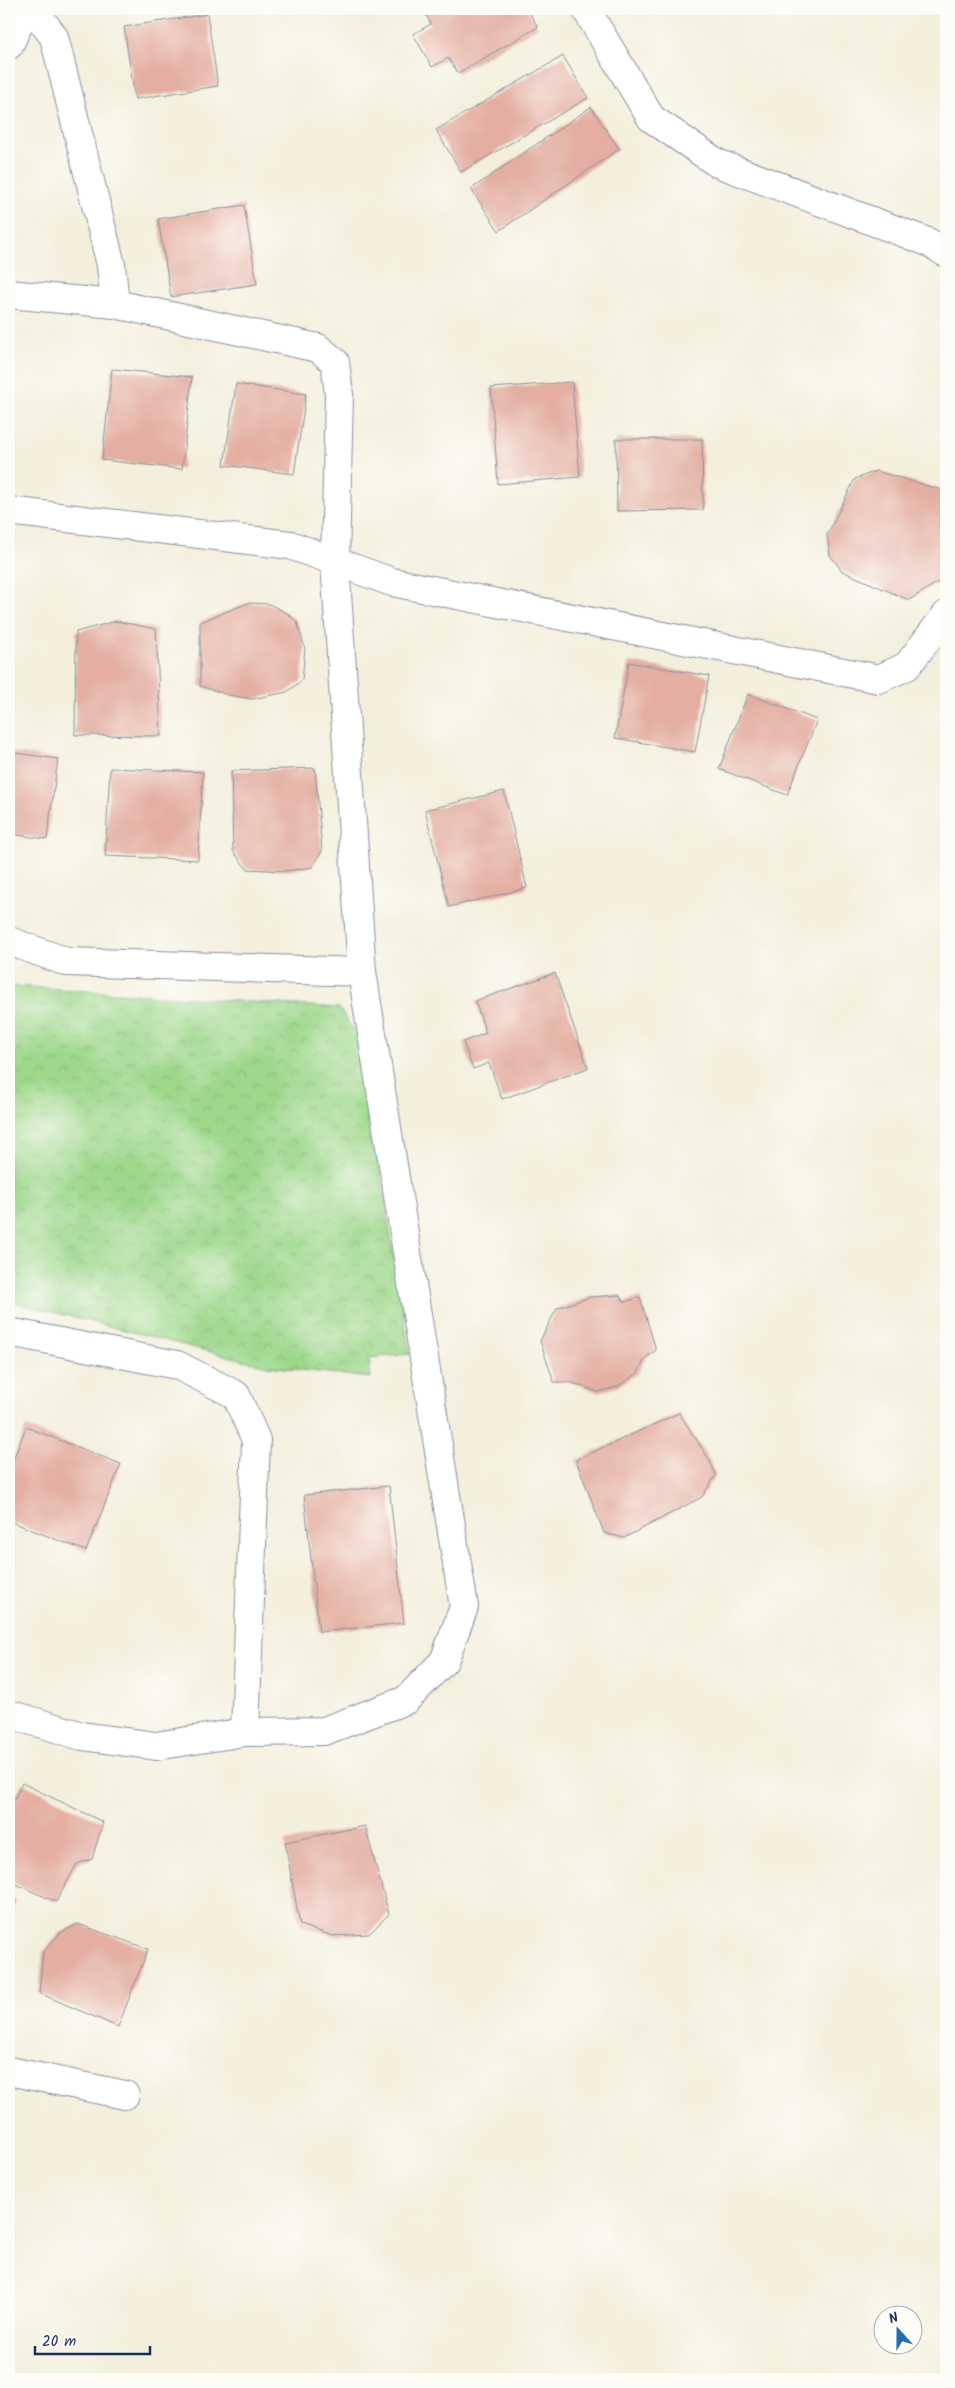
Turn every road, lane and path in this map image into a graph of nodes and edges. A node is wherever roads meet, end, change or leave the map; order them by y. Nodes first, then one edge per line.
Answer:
1 (26, 9) edge
2 (32, 9) edge
3 (586, 9) edge
4 (9, 45) edge
5 (946, 253) edge
6 (9, 294) edge
7 (115, 304) junction
8 (9, 511) edge
9 (335, 563) junction
10 (946, 615) edge
11 (9, 941) edge
12 (362, 972) junction
13 (9, 1332) edge
14 (9, 1714) edge
15 (245, 1732) junction
16 (9, 2071) edge
17 (126, 2095) dead end

1 - 4 street
2 - 7 street
3 - 5 street
6 - 7 street
7 - 9 street
8 - 9 street
9 - 10 street
9 - 12 street
11 - 12 street
12 - 15 street
13 - 15 street
14 - 15 street
16 - 17 street

